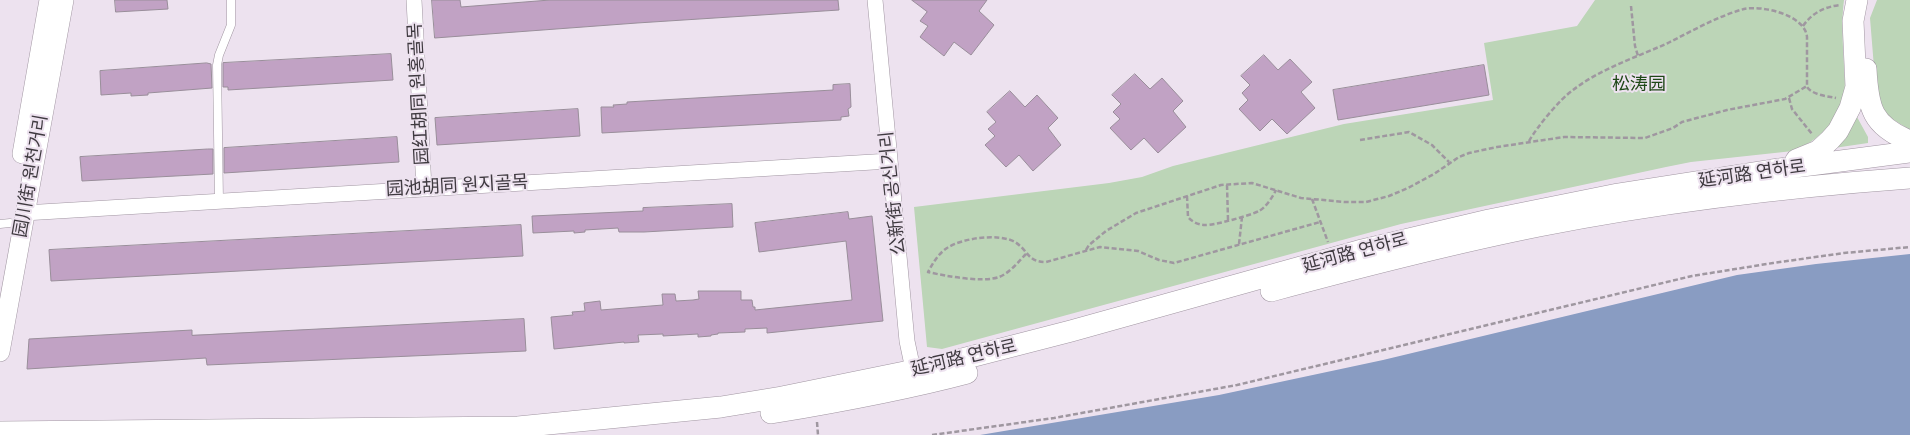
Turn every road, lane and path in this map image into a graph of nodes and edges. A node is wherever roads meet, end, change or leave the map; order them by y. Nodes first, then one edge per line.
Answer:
1 (49, 0) edge
2 (64, 0) edge
3 (231, 0) edge
4 (414, 0) edge
5 (875, 0) edge
6 (1867, 0) edge
7 (1851, 3) edge
8 (1631, 6) dead end
9 (1802, 26) junction
10 (1638, 56) junction
11 (1806, 86) junction
12 (1790, 98) junction
13 (1837, 99) dead end
14 (1877, 120) junction
15 (1812, 135) dead end
16 (1360, 140) dead end
17 (1910, 141) edge
18 (1528, 142) junction
19 (1910, 152) edge
20 (1888, 156) junction
21 (890, 160) junction
22 (1450, 162) junction
23 (1772, 170) junction
24 (1910, 178) edge
25 (1882, 180) junction
26 (1227, 185) junction
27 (424, 188) junction
28 (1276, 190) junction
29 (1187, 196) junction
30 (1312, 199) junction
31 (219, 201) junction
32 (1242, 217) junction
33 (11, 220) edge
34 (1228, 220) junction
35 (1320, 222) junction
36 (1240, 244) junction
37 (1330, 246) dead end
38 (1910, 247) edge
39 (1086, 250) junction
40 (1026, 254) junction
41 (0, 279) edge
42 (0, 352) edge
43 (914, 377) junction
44 (0, 432) edge
45 (556, 435) edge
46 (932, 435) edge

1 - 33 street, 园川街 원천거리
2 - 33 street, 园川街 원천거리
3 - 31 lane
4 - 27 street, 园红胡同 원홍골목
5 - 21 street, 公新街 공신거리
6 - 14 main road
7 - 9 path
7 - 23 main road
8 - 10 path
9 - 10 path
9 - 11 path
10 - 18 path
11 - 12 path
11 - 13 path
12 - 15 path
12 - 18 path
14 - 17 main road
14 - 20 main road
16 - 22 path
18 - 22 path
19 - 20 main road, 延河路 연하로
20 - 23 main road, 延河路 연하로
20 - 25 main road
21 - 27 street, 园池胡同 원지골목
21 - 43 street, 公新街 공신거리
22 - 30 path
23 - 43 main road, 延河路 연하로
24 - 25 main road, 延河路 연하로
25 - 43 main road, 延河路 연하로
26 - 28 path
26 - 29 path
26 - 34 path
27 - 31 street, 园池胡同 원지골목
28 - 30 path
28 - 32 path
29 - 34 path
29 - 39 path
30 - 35 path
31 - 33 street, 园池胡同 원지골목
32 - 34 path
32 - 36 path
33 - 41 street, 园川街 원천거리
33 - 42 street, 园川街 원천거리
35 - 36 path
35 - 37 path
36 - 39 path
38 - 46 path
39 - 40 path
40 - 40 path
43 - 44 main road, 延河路 연하로
43 - 45 main road, 延河路 연하로

